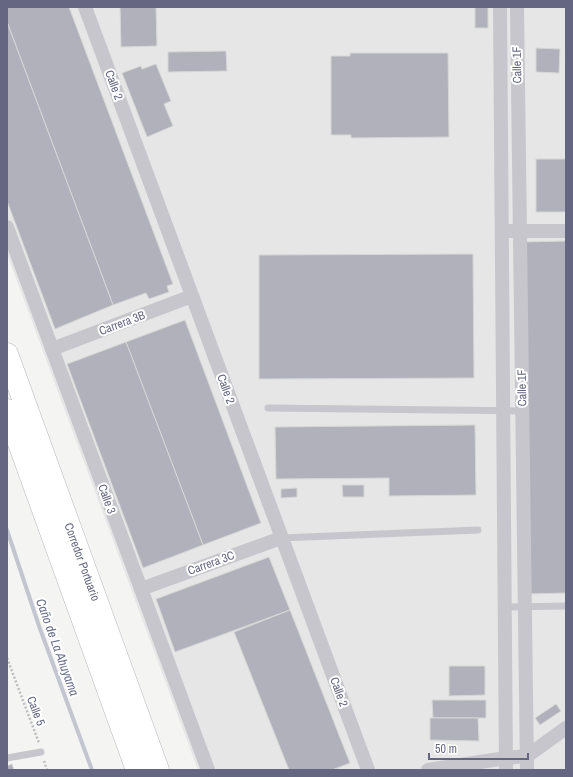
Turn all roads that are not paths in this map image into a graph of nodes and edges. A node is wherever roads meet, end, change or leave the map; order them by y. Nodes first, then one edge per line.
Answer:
1 (85, 7) edge
2 (500, 7) edge
3 (517, 7) edge
4 (501, 106) junction
5 (518, 106) junction
6 (7, 227) edge
7 (502, 231) junction
8 (520, 231) junction
9 (566, 231) edge
10 (192, 296) junction
11 (52, 349) junction
12 (7, 354) edge
13 (268, 408) dead end
14 (7, 410) edge
15 (504, 411) junction
16 (522, 411) junction
17 (478, 530) dead end
18 (282, 538) junction
19 (141, 589) junction
20 (525, 606) junction
21 (566, 606) edge
22 (505, 607) junction
23 (566, 728) edge
24 (41, 752) road end
25 (527, 756) junction
26 (7, 758) edge
27 (506, 764) edge
28 (138, 770) edge
29 (158, 770) edge
30 (208, 770) edge
31 (368, 770) edge
32 (428, 770) edge
33 (527, 770) edge

1 - 10 street, Calle 2
2 - 4 street, Calle 1F
3 - 5 street, Calle 1F
4 - 5 street
4 - 7 street, Calle 1F
5 - 8 street, Calle 1F
6 - 11 street, Calle 3
7 - 8 street
7 - 15 street, Calle 1F
8 - 9 street
8 - 16 street, Calle 1F
10 - 11 street, Carrera 3B
10 - 18 street, Calle 2
11 - 19 street, Calle 3
12 - 29 main road, Corredor Portuario
13 - 15 lane
14 - 28 main road, Corredor Portuario
15 - 16 lane
15 - 22 street, Calle 1F
16 - 20 street, Calle 1F
17 - 18 lane
18 - 19 street, Carrera 3C
18 - 31 street, Calle 2
19 - 30 street, Calle 3
20 - 21 lane
20 - 22 lane
20 - 25 street, Calle 1F
22 - 27 street, Calle 1F
23 - 25 street
24 - 26 lane
25 - 27 street
25 - 33 street, Calle 1F
27 - 32 street

